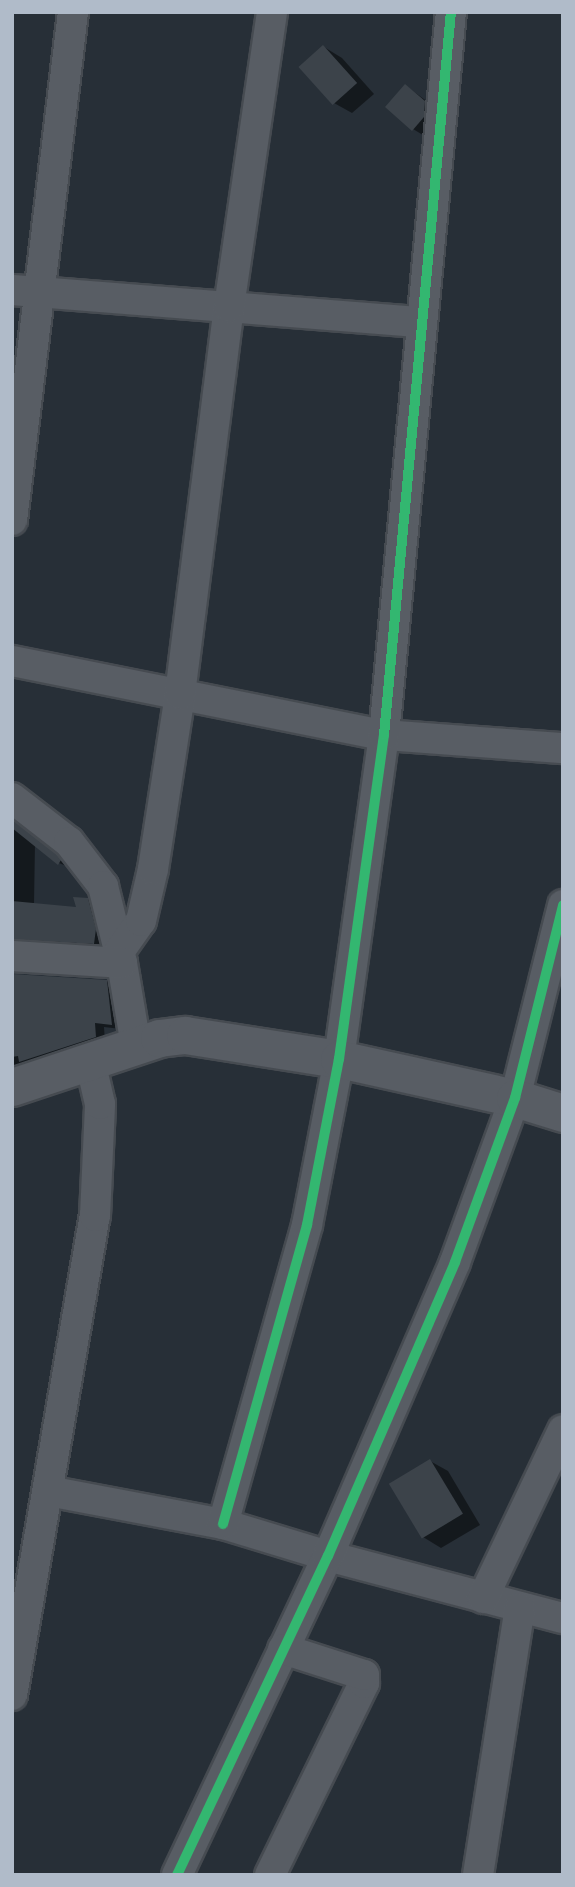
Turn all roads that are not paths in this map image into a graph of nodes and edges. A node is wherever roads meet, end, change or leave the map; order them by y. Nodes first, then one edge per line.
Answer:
1 (73, 12) edge
2 (272, 12) edge
3 (451, 12) edge
4 (27, 291) edge
5 (229, 307) junction
6 (422, 322) junction
7 (12, 520) edge
8 (12, 661) edge
9 (180, 694) junction
10 (384, 735) junction
11 (563, 748) edge
12 (12, 798) edge
13 (563, 905) edge
14 (12, 956) edge
15 (120, 957) junction
16 (136, 1046) junction
17 (339, 1059) junction
18 (90, 1061) junction
19 (12, 1087) edge
20 (515, 1098) junction
21 (563, 1113) edge
22 (563, 1430) edge
23 (48, 1491) junction
24 (223, 1524) junction
25 (328, 1556) junction
26 (483, 1598) junction
27 (520, 1608) junction
28 (563, 1618) edge
29 (283, 1650) junction
30 (16, 1652) edge
31 (12, 1695) edge
32 (177, 1875) edge
33 (270, 1875) edge
34 (478, 1875) edge

1 - 4 street
2 - 5 street
3 - 6 street
4 - 5 street
4 - 7 street
5 - 6 street
5 - 9 street
6 - 10 street
8 - 9 street
9 - 10 street
9 - 15 street
10 - 11 street
10 - 17 street
12 - 15 street
13 - 20 street
14 - 15 street
15 - 16 street
16 - 17 street
16 - 18 street
17 - 20 street
17 - 24 street
18 - 19 street
18 - 23 street
20 - 21 street
20 - 25 street
22 - 26 street
23 - 24 street
23 - 30 street
24 - 25 street
25 - 26 street
25 - 29 street
26 - 27 street
27 - 28 street
27 - 34 street
29 - 32 street
29 - 33 street
30 - 31 street

